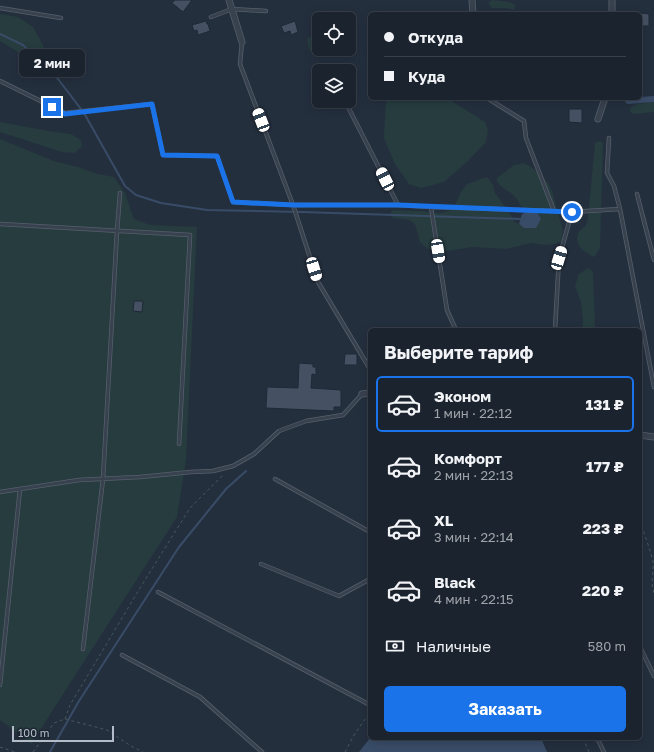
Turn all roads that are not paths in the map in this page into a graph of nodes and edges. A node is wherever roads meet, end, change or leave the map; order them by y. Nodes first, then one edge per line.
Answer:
1 (229, 0) edge
2 (472, 0) edge
3 (612, 0) edge
4 (0, 8) edge
5 (232, 9) junction
6 (266, 11) dead end
7 (473, 12) edge
8 (612, 12) edge
9 (211, 17) dead end
10 (60, 18) dead end
11 (242, 42) joint
12 (0, 80) edge
13 (490, 100) edge
14 (604, 100) edge
15 (349, 108) edge
16 (598, 120) dead end
17 (609, 138) dead end
18 (120, 192) dead end
19 (637, 194) dead end
20 (294, 205) junction
21 (398, 205) junction
22 (431, 207) junction
23 (620, 209) junction
24 (554, 211) junction
25 (572, 212) junction
26 (0, 224) edge
27 (116, 231) junction
28 (654, 260) edge
29 (455, 328) edge
30 (556, 328) edge
31 (368, 366) edge
32 (654, 387) edge
33 (368, 393) edge
34 (362, 394) joint
35 (642, 435) edge
36 (654, 437) edge
37 (179, 444) dead end
38 (103, 479) junction
39 (275, 479) dead end
40 (20, 489) junction
41 (0, 492) edge
42 (368, 531) edge
43 (261, 564) dead end
44 (368, 580) edge
45 (158, 592) dead end
46 (83, 649) dead end
47 (642, 651) edge
48 (122, 655) dead end
49 (654, 676) edge
50 (0, 685) edge
51 (368, 704) edge
52 (598, 740) edge
53 (262, 752) edge
54 (604, 752) edge

1 - 5 street
2 - 7 street
3 - 8 street
4 - 10 lane
5 - 6 lane
5 - 9 lane
5 - 11 street
11 - 20 lane
12 - 20 lane
13 - 24 lane
14 - 16 street
15 - 21 lane
17 - 23 lane
18 - 27 lane
19 - 28 lane
20 - 21 lane
20 - 31 lane
21 - 22 lane
22 - 24 lane
22 - 29 lane
23 - 25 lane
23 - 32 lane
24 - 25 lane
25 - 30 lane
26 - 27 lane
27 - 37 lane
27 - 38 lane
33 - 34 street
34 - 38 lane
35 - 36 street
38 - 40 lane
38 - 46 lane
39 - 42 lane
40 - 41 lane
40 - 50 lane
43 - 44 lane
45 - 51 lane
47 - 49 lane
48 - 53 lane
52 - 54 lane

